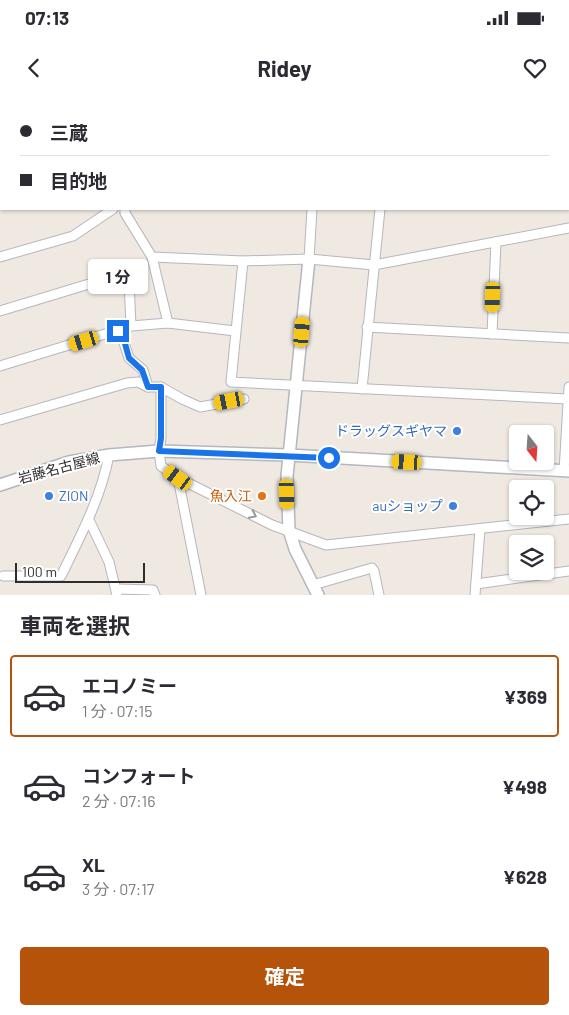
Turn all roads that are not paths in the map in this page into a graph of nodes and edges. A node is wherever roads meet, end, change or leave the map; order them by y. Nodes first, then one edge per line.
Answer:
1 (112, 210) edge
2 (126, 210) edge
3 (312, 210) edge
4 (380, 210) edge
5 (569, 228) edge
6 (496, 242) junction
7 (0, 257) edge
8 (152, 257) junction
9 (309, 259) junction
10 (243, 260) junction
11 (374, 265) junction
12 (0, 311) edge
13 (168, 323) junction
14 (131, 326) junction
15 (367, 327) junction
16 (235, 330) junction
17 (118, 331) junction
18 (492, 334) junction
19 (569, 338) edge
20 (0, 366) edge
21 (297, 386) junction
22 (148, 387) junction
23 (161, 387) junction
24 (569, 387) edge
25 (362, 390) junction
26 (244, 398) dead end
27 (568, 399) junction
28 (0, 420) edge
29 (159, 451) junction
30 (109, 455) junction
31 (290, 455) junction
32 (567, 471) edge
33 (178, 478) junction
34 (0, 485) edge
35 (569, 519) edge
36 (89, 520) junction
37 (480, 529) junction
38 (288, 530) junction
39 (569, 571) edge
40 (2, 576) dead end
41 (476, 584) junction
42 (316, 590) edge
43 (117, 592) edge
44 (155, 595) edge
45 (201, 595) edge
46 (379, 595) edge
47 (475, 595) edge

1 - 7 street
2 - 8 street
3 - 9 street
4 - 11 street
5 - 6 street
6 - 11 street
6 - 18 street
8 - 10 street
8 - 13 street
9 - 10 street
9 - 11 street
9 - 21 main road
10 - 16 street
11 - 15 street
12 - 14 street
13 - 14 street
13 - 16 street
14 - 17 street
15 - 18 street
15 - 25 street
16 - 21 street
17 - 20 street
17 - 22 street
18 - 19 street
21 - 25 street
21 - 31 main road
22 - 23 street
22 - 28 street
23 - 26 street
23 - 29 street
24 - 27 street
25 - 27 street
27 - 32 street
29 - 30 main road, 岩藤名古屋線
29 - 31 main road, 岩藤名古屋線
29 - 33 street
30 - 34 main road, 岩藤名古屋線
30 - 36 street
31 - 32 main road, 岩藤名古屋線
31 - 38 main road
33 -> 38 street
33 - 45 street
35 - 37 street
36 - 40 street
36 - 43 street
37 - 38 street
37 - 41 street
38 - 42 main road
39 - 41 street
41 - 47 street
42 - 46 street
43 - 44 street

